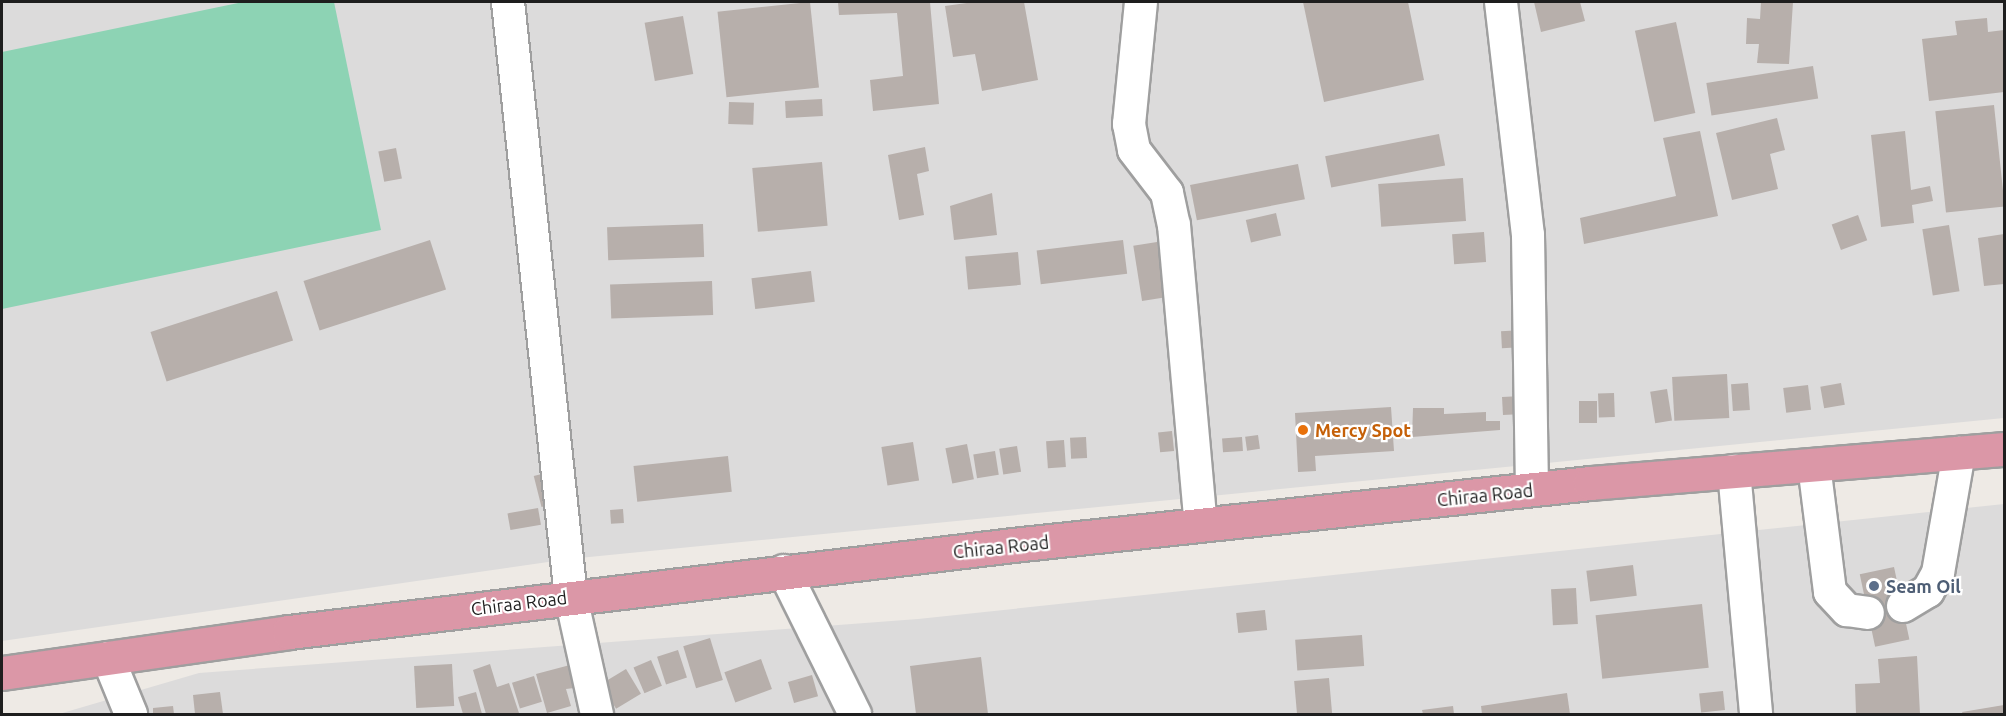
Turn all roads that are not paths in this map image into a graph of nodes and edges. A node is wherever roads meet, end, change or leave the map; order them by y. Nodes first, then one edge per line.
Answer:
1 (508, 2) edge
2 (1141, 2) edge
3 (1501, 2) edge
4 (2004, 449) edge
5 (1959, 453) junction
6 (1814, 465) junction
7 (1734, 471) junction
8 (1532, 490) junction
9 (1201, 525) junction
10 (784, 571) junction
11 (571, 597) junction
12 (1903, 606) dead end
13 (1868, 613) dead end
14 (108, 657) junction
15 (2, 673) edge
16 (131, 714) edge
17 (597, 714) edge
18 (855, 714) edge
19 (1756, 714) edge

1 - 11 street
2 - 9 street
3 - 8 street
4 - 5 highway, Chiraa Road
5 - 6 highway, Chiraa Road
5 - 12 street
6 - 7 highway, Chiraa Road
6 - 13 street
7 - 8 highway, Chiraa Road
7 - 19 street
8 - 9 highway, Chiraa Road
9 - 10 highway, Chiraa Road
10 - 11 highway, Chiraa Road
10 - 18 street
11 - 14 highway, Chiraa Road
11 - 17 street
14 - 15 highway, Chiraa Road
14 - 16 street

